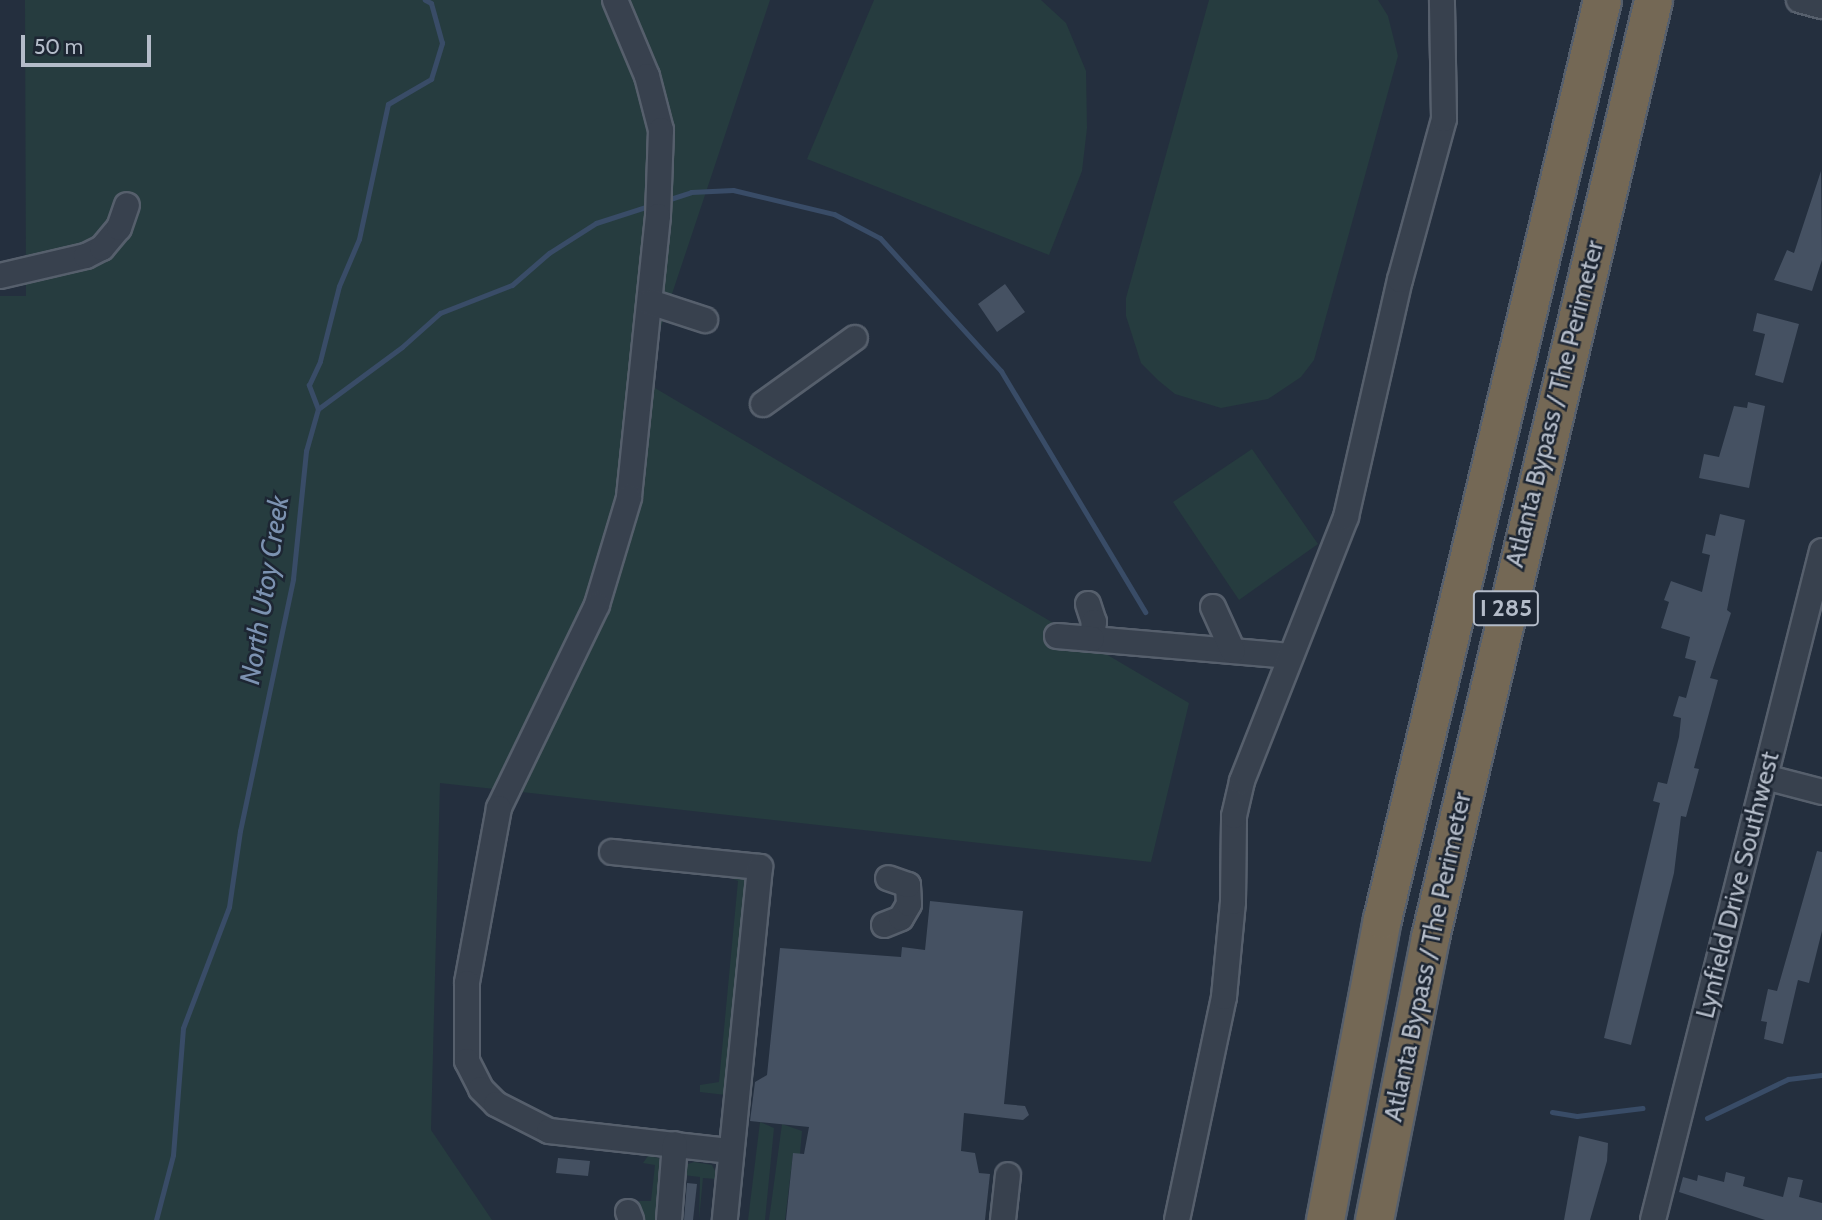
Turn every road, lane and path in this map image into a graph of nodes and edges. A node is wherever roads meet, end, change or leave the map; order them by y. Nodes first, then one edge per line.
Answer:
1 (615, 0) edge
2 (1442, 0) edge
3 (1602, 0) edge
4 (1653, 0) edge
5 (1799, 0) edge
6 (1822, 6) edge
7 (127, 205) dead end
8 (0, 276) edge
9 (650, 302) junction
10 (705, 320) dead end
11 (855, 338) dead end
12 (763, 404) dead end
13 (1822, 551) edge
14 (1088, 604) dead end
15 (1213, 607) dead end
16 (1057, 636) dead end
17 (1092, 639) junction
18 (1233, 652) junction
19 (1290, 656) junction
20 (1765, 777) junction
21 (1822, 792) edge
22 (611, 852) dead end
23 (888, 878) dead end
24 (884, 925) dead end
25 (675, 1144) junction
26 (732, 1151) junction
27 (1008, 1175) dead end
28 (669, 1220) edge
29 (725, 1220) edge
30 (1003, 1220) edge
31 (1177, 1220) edge
32 (1325, 1220) edge
33 (1374, 1220) edge
34 (1653, 1220) edge

1 - 9 street
2 - 19 street
3 - 32 highway, Atlanta Bypass / The Perimeter / I 285
4 - 33 highway, Atlanta Bypass / The Perimeter / I 285
5 - 6 street
7 - 8 street
9 - 10 street
9 - 25 street
11 - 12 street
13 - 20 street, Lynfield Drive Southwest
14 - 17 street
15 - 18 street
16 - 17 street
17 - 18 street
18 - 19 street
19 - 31 street
20 - 21 street
20 - 34 street, Lynfield Drive Southwest
22 - 26 street
23 - 24 street
25 - 26 street
25 - 28 street
26 - 29 street
27 - 30 street

